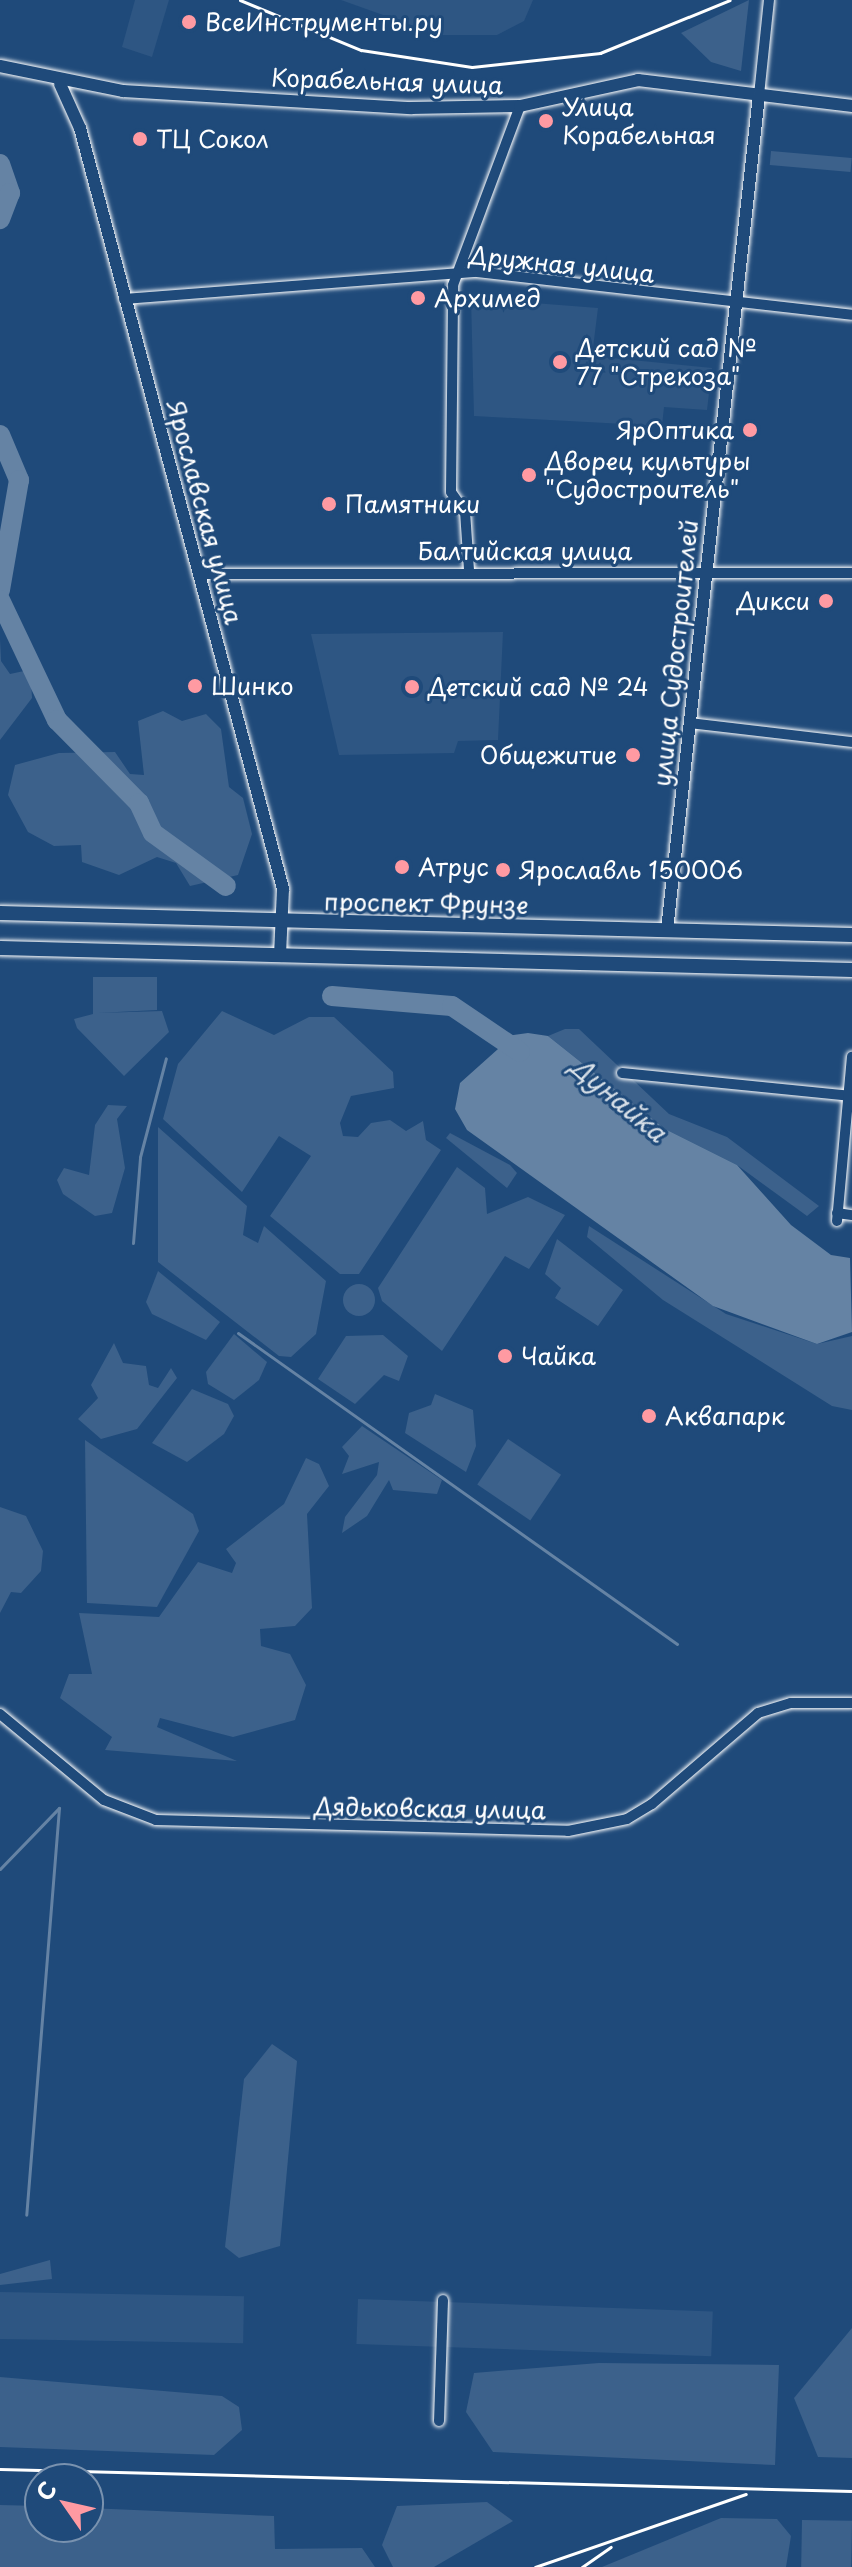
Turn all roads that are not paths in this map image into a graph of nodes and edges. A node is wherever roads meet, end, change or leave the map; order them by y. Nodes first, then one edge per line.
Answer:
1 (769, 0) edge
2 (0, 66) edge
3 (60, 84) junction
4 (759, 95) junction
5 (520, 106) junction
6 (852, 106) edge
7 (457, 273) junction
8 (124, 299) junction
9 (732, 303) junction
10 (852, 315) edge
11 (469, 570) junction
12 (706, 573) junction
13 (852, 573) edge
14 (198, 574) junction
15 (690, 723) junction
16 (852, 742) edge
17 (0, 913) edge
18 (282, 921) junction
19 (667, 930) junction
20 (852, 935) edge
21 (0, 948) edge
22 (280, 956) junction
23 (852, 970) edge
24 (852, 1057) edge
25 (622, 1073) dead end
26 (850, 1096) edge
27 (852, 1215) edge
28 (852, 1703) edge
29 (0, 1714) edge
30 (443, 2300) dead end
31 (439, 2421) dead end

1 - 4 street, улица Судостроителей
2 - 3 street, Корабельная улица
3 - 5 street, Корабельная улица
3 - 8 street, Ярославская улица
4 - 5 street, Корабельная улица
4 - 6 street, Корабельная улица
4 - 9 street, улица Судостроителей
5 - 7 street
7 - 8 street, Дружная улица
7 - 9 street, Дружная улица
7 - 11 street
8 - 14 street, Ярославская улица
9 - 10 street, Дружная улица
9 - 12 street, улица Судостроителей
11 - 12 street, Балтийская улица
11 - 14 street, Балтийская улица
12 - 13 street, Балтийская улица
12 - 15 street, улица Судостроителей
14 - 18 street, Ярославская улица
15 - 16 street
15 - 19 street, улица Судостроителей
17 - 18 main road, проспект Фрунзе
18 - 19 main road, проспект Фрунзе
18 - 22 street, Ярославская улица
19 - 20 main road, проспект Фрунзе
21 - 22 main road
22 - 23 main road
24 - 26 street
25 - 26 street
26 - 27 street
28 - 29 street, Дядьковская улица
30 - 31 street

